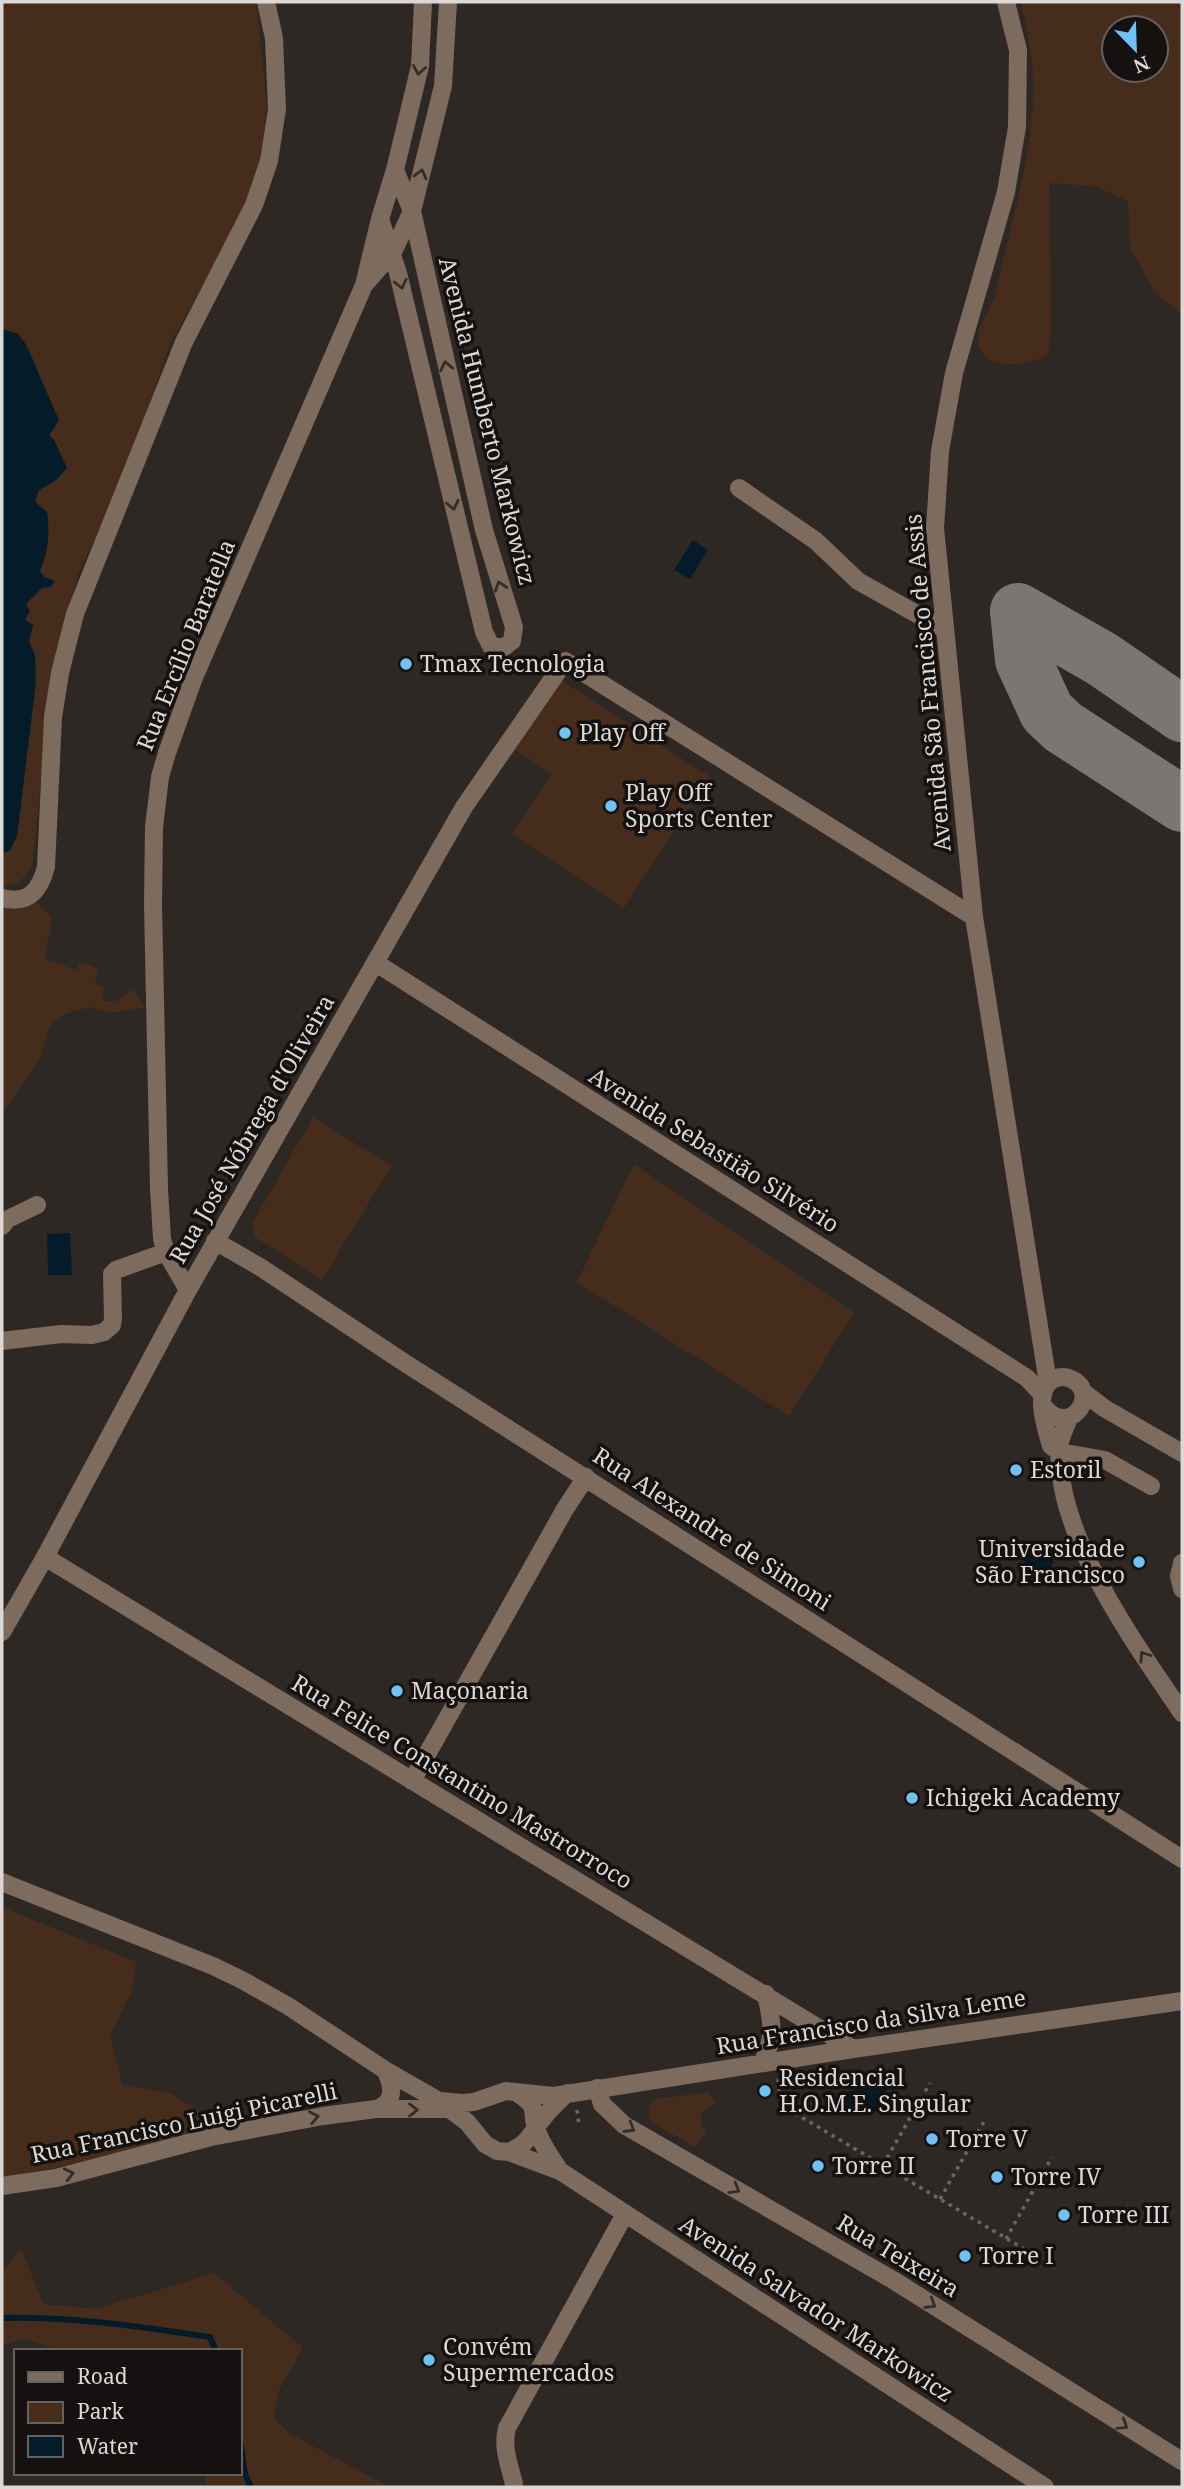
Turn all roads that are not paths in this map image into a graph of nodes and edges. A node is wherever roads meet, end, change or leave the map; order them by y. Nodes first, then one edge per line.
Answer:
1 (266, 2) edge
2 (423, 2) edge
3 (448, 2) edge
4 (1006, 2) edge
5 (395, 170) junction
6 (412, 211) junction
7 (380, 219) junction
8 (393, 252) junction
9 (364, 285) junction
10 (739, 488) dead end
11 (945, 630) junction
12 (2, 898) edge
13 (974, 917) junction
14 (376, 963) junction
15 (37, 1205) dead end
16 (2, 1226) edge
17 (215, 1241) junction
18 (166, 1252) junction
19 (188, 1290) junction
20 (2, 1340) edge
21 (1047, 1385) junction
22 (1083, 1392) junction
23 (1104, 1408) junction
24 (1074, 1415) junction
25 (1060, 1452) junction
26 (1182, 1453) edge
27 (586, 1477) junction
28 (1151, 1486) dead end
29 (45, 1557) junction
30 (1182, 1563) edge
31 (1182, 1589) edge
32 (2, 1632) edge
33 (1182, 1713) edge
34 (412, 1781) junction
35 (1182, 1859) edge
36 (2, 1882) edge
37 (766, 1994) junction
38 (1182, 2001) edge
39 (853, 2049) junction
40 (762, 2063) junction
41 (384, 2070) junction
42 (597, 2088) junction
43 (517, 2092) junction
44 (567, 2093) junction
45 (484, 2099) junction
46 (445, 2105) junction
47 (376, 2109) junction
48 (535, 2128) junction
49 (476, 2132) junction
50 (509, 2152) junction
51 (560, 2171) junction
52 (2, 2186) edge
53 (625, 2214) junction
54 (1182, 2461) edge
55 (514, 2484) dead end
56 (1045, 2487) edge

1 - 12 street
2 -> 5 street
6 -> 3 street
4 - 11 street, Avenida São Francisco de Assis
5 - 6 street, Avenida Humberto Markowicz
5 - 7 street
6 - 8 street
8 -> 6 street, Avenida Humberto Markowicz
7 - 8 street, Avenida Humberto Markowicz
7 - 9 street
8 - 9 street
9 - 18 street, Rua Ercílio Baratella
10 - 11 street
11 - 13 street, Avenida São Francisco de Assis
13 - 14 street, Rua José Nóbrega d'Oliveira
13 - 21 street, Avenida São Francisco de Assis
14 - 17 street, Rua José Nóbrega d'Oliveira
14 - 21 street, Avenida Sebastião Silvério
15 - 16 street
17 - 19 street, Rua José Nóbrega d'Oliveira
17 - 27 street, Rua Alexandre de Simoni
18 - 19 street, Rua Ercílio Baratella
18 - 20 street
19 - 29 street, Rua José Nóbrega d'Oliveira
21 - 22 street
21 - 24 street
21 - 25 street, Avenida São Francisco de Assis
22 - 23 street
22 - 24 street
23 - 24 street
23 - 26 street
24 - 25 street
25 - 28 street
33 -> 25 street
27 - 34 street
27 - 35 street, Rua Alexandre de Simoni
29 - 32 street, Rua José Nóbrega d'Oliveira
29 - 34 street, Rua Felice Constantino Mastrorroco
30 - 31 street
34 - 37 street, Rua Felice Constantino Mastrorroco
36 - 41 street
37 - 39 street, Rua Felice Constantino Mastrorroco
37 - 40 street
38 - 39 street, Rua Francisco da Silva Leme
39 - 40 street, Rua Francisco da Silva Leme
40 - 42 street, Rua Francisco da Silva Leme
41 - 46 street
41 - 47 street
42 - 44 street, Rua Francisco da Silva Leme
42 -> 54 street, Rua Teixeira
43 - 44 street, Rua Francisco da Silva Leme
43 - 45 street
43 - 48 street
44 - 48 street
45 - 46 street, Rua Francisco Luigi Picarelli
45 - 49 street
47 -> 46 street, Rua Francisco Luigi Picarelli
46 - 49 street
52 -> 47 street, Rua Francisco Luigi Picarelli
48 - 50 street
48 - 51 street
49 - 50 street
50 - 51 street
51 - 53 street, Avenida Salvador Markowicz
53 - 55 street
53 - 56 street, Avenida Salvador Markowicz

